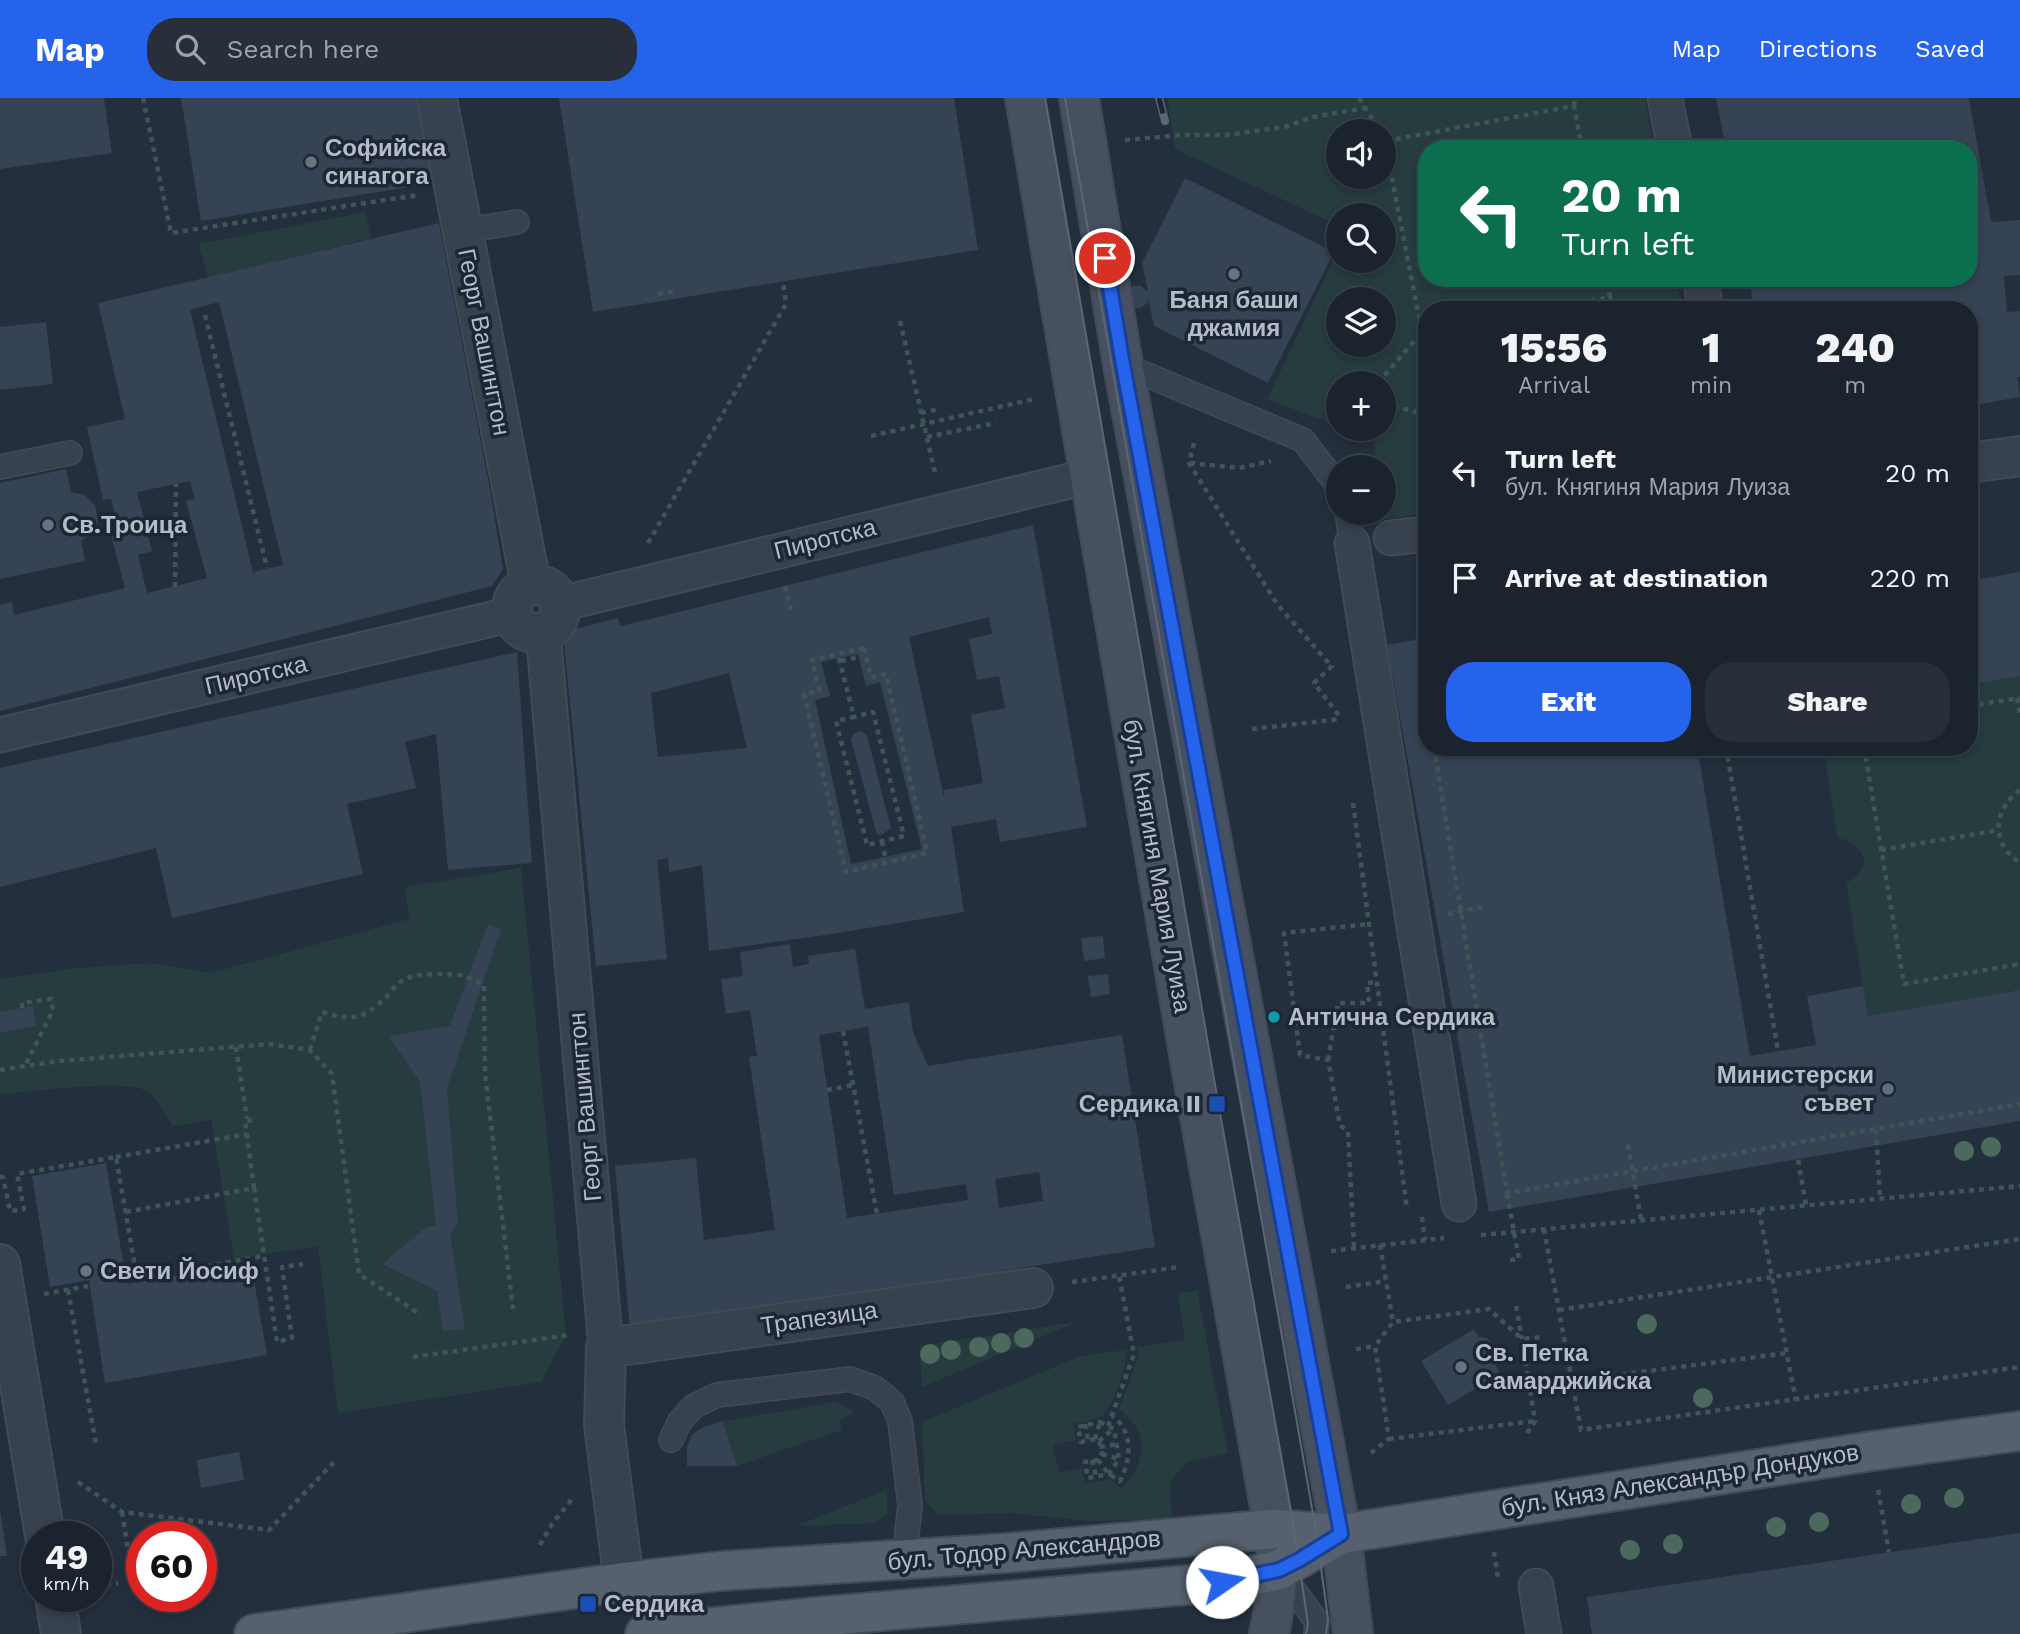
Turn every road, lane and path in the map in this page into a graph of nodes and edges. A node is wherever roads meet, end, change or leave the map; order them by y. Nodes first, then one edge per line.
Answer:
1 (144, 98) edge
2 (437, 98) edge
3 (1025, 98) edge
4 (1079, 98) edge
5 (1359, 98) edge
6 (1575, 98) edge
7 (1665, 98) edge
8 (1574, 106) junction
9 (1365, 108) junction
10 (1372, 119) edge
11 (1396, 137) edge
12 (1580, 140) edge
13 (1673, 140) edge
14 (1116, 141) dead end
15 (1395, 189) edge
16 (422, 194) dead end
17 (517, 222) dead end
18 (463, 231) junction
19 (783, 282) dead end
20 (1608, 287) edge
21 (677, 291) dead end
22 (658, 294) dead end
23 (1610, 297) junction
24 (1589, 301) edge
25 (1612, 301) edge
26 (1418, 302) edge
27 (205, 315) dead end
28 (900, 321) dead end
29 (1418, 339) edge
30 (1123, 365) junction
31 (1389, 371) edge
32 (1034, 399) dead end
33 (1396, 407) edge
34 (939, 409) dead end
35 (1418, 412) edge
36 (921, 413) junction
37 (996, 423) dead end
38 (924, 424) junction
39 (871, 436) dead end
40 (927, 437) junction
41 (1194, 443) dead end
42 (69, 453) dead end
43 (2020, 456) edge
44 (1978, 462) edge
45 (1189, 463) junction
46 (1265, 463) dead end
47 (0, 467) edge
48 (1326, 470) edge
49 (1090, 476) junction
50 (176, 484) dead end
51 (944, 510) junction
52 (1350, 528) edge
53 (1418, 535) edge
54 (1391, 538) dead end
55 (267, 568) dead end
56 (785, 585) dead end
57 (174, 587) dead end
58 (622, 589) junction
59 (537, 609) junction
60 (791, 609) dead end
61 (866, 647) joint
62 (859, 657) dead end
63 (2019, 698) edge
64 (1978, 705) edge
65 (2020, 713) edge
66 (854, 717) junction
67 (1252, 729) dead end
68 (0, 735) edge
69 (1435, 756) edge
70 (1728, 756) edge
71 (1865, 756) edge
72 (2020, 790) edge
73 (1353, 801) dead end
74 (1999, 830) junction
75 (881, 841) junction
76 (1881, 850) junction
77 (885, 856) dead end
78 (2020, 863) edge
79 (1483, 907) dead end
80 (1460, 912) junction
81 (1447, 914) dead end
82 (1369, 924) junction
83 (2020, 964) edge
84 (1377, 982) junction
85 (22, 1008) dead end
86 (843, 1031) dead end
87 (236, 1046) junction
88 (310, 1050) junction
89 (1778, 1051) dead end
90 (1328, 1060) junction
91 (24, 1066) junction
92 (0, 1070) edge
93 (853, 1085) junction
94 (827, 1090) dead end
95 (2020, 1104) edge
96 (247, 1119) dead end
97 (257, 1119) dead end
98 (1876, 1130) junction
99 (247, 1134) junction
100 (1628, 1144) dead end
101 (116, 1157) junction
102 (1798, 1160) dead end
103 (1633, 1172) junction
104 (0, 1177) edge
105 (2020, 1186) edge
106 (254, 1188) junction
107 (1507, 1193) junction
108 (1881, 1198) junction
109 (1458, 1204) dead end
110 (1806, 1205) junction
111 (1407, 1209) dead end
112 (1759, 1210) junction
113 (126, 1212) junction
114 (877, 1214) dead end
115 (1641, 1220) junction
116 (1544, 1229) junction
117 (1514, 1232) junction
118 (1492, 1234) dead end
119 (1425, 1240) dead end
120 (2020, 1240) edge
121 (1380, 1245) junction
122 (1354, 1247) junction
123 (1332, 1251) dead end
124 (264, 1256) junction
125 (1509, 1261) dead end
126 (0, 1264) edge
127 (303, 1264) dead end
128 (1180, 1267) dead end
129 (1119, 1276) junction
130 (1773, 1277) junction
131 (137, 1278) junction
132 (127, 1280) dead end
133 (1386, 1281) junction
134 (88, 1286) dead end
135 (1033, 1287) joint
136 (1346, 1287) dead end
137 (68, 1290) junction
138 (32, 1296) dead end
139 (1516, 1306) dead end
140 (513, 1309) dead end
141 (1559, 1310) junction
142 (421, 1315) dead end
143 (1393, 1322) junction
144 (1542, 1337) dead end
145 (605, 1338) junction
146 (1522, 1339) junction
147 (1375, 1346) junction
148 (1356, 1349) dead end
149 (1787, 1353) junction
150 (413, 1357) dead end
151 (2020, 1367) edge
152 (1572, 1381) junction
153 (1796, 1401) junction
154 (1112, 1416) junction
155 (1535, 1421) junction
156 (1100, 1422) junction
157 (1111, 1427) junction
158 (2020, 1431) edge
159 (1527, 1433) dead end
160 (1389, 1438) junction
161 (671, 1440) dead end
162 (1098, 1442) junction
163 (96, 1444) dead end
164 (1117, 1444) junction
165 (1371, 1453) dead end
166 (1102, 1454) junction
167 (1119, 1459) junction
168 (1095, 1460) junction
169 (335, 1461) dead end
170 (1110, 1474) junction
171 (1879, 1495) dead end
172 (43, 1521) edge
173 (196, 1521) edge
174 (217, 1524) edge
175 (1274, 1529) junction
176 (1341, 1534) junction
177 (126, 1537) edge
178 (1494, 1552) dead end
179 (1889, 1552) dead end
180 (904, 1560) junction
181 (1279, 1570) junction
182 (1498, 1579) dead end
183 (624, 1582) junction
184 (118, 1583) dead end
185 (112, 1584) edge
186 (1536, 1586) dead end
187 (58, 1612) edge
188 (61, 1634) edge
189 (254, 1634) edge
190 (645, 1634) edge
191 (1269, 1634) edge
192 (1317, 1634) edge
193 (1353, 1634) edge
194 (1544, 1634) edge

1 - 16 path
2 - 18 street, Георг Вашингтон
3 - 49 main road, бул. Княгиня Мария Луиза
4 - 30 main road
5 - 9 path
6 - 8 path
7 - 13 street
8 - 11 path
8 - 12 path
9 - 10 path
9 - 14 path
15 - 26 path
17 - 18 lane
18 - 59 street, Георг Вашингтон
19 - 58 path
20 - 23 path
21 - 22 path
23 - 24 path
23 - 25 path
27 - 55 path
28 - 36 path
29 - 31 path
30 - 48 lane
30 - 176 main road
32 - 38 path
33 - 35 path
34 - 36 path
36 - 38 path
37 - 40 path
38 - 39 path
38 - 40 path
40 - 51 path
41 - 45 path
42 - 47 lane
43 - 44 street
45 - 46 path
45 - 67 path
49 - 51 street, Пиротска
49 - 175 main road, бул. Княгиня Мария Луиза
50 - 57 path
51 - 58 street, Пиротска
52 - 109 street
53 - 54 street
56 - 60 path
58 - 59 street, Пиротска
59 - 68 street, Пиротска
59 - 145 street, Георг Вашингтон
61 - 61 path
62 - 66 path
63 - 64 path
63 - 65 path
66 - 75 path
66 - 75 path
69 - 80 path
70 - 89 path
71 - 76 path
72 - 74 path
73 - 82 path
74 - 76 path
74 - 78 path
75 - 77 path
76 - 83 path
79 - 80 path
80 - 81 path
80 - 107 path
82 - 84 path
82 - 90 path
84 - 90 path
84 - 111 path
85 - 91 path
86 - 93 path
87 - 88 path
87 - 91 path
87 - 96 path
88 - 140 path
88 - 142 path
90 - 122 path
91 - 92 path
93 - 94 path
93 - 114 path
95 - 98 path
97 - 99 path
98 - 103 path
98 - 108 path
99 - 101 path
99 - 106 path
100 - 103 path
101 - 104 path
101 - 113 path
102 - 110 path
103 - 107 path
103 - 115 path
105 - 108 path
106 - 113 path
106 - 124 path
107 - 117 path
108 - 110 path
110 - 112 path
112 - 115 path
112 - 130 path
113 - 131 path
115 - 116 path
116 - 117 path
116 - 141 path
117 - 118 path
117 - 125 path
119 - 121 path
120 - 130 path
121 - 122 path
121 - 133 path
122 - 123 path
124 - 127 path
124 - 131 path
126 - 172 street
128 - 129 path
129 - 135 path
129 - 154 path
130 - 141 path
130 - 149 path
131 - 132 path
133 - 136 path
133 - 143 path
134 - 137 path
135 - 145 street, Трапезица
137 - 138 path
137 - 163 path
139 - 146 path
141 - 152 path
143 - 146 path
143 - 147 path
144 - 146 path
145 - 150 path
145 - 183 street, Георг Вашингтон
146 - 155 path
147 - 148 path
147 - 160 path
149 - 152 path
149 - 153 path
151 - 153 path
152 - 153 path
154 - 157 path
154 - 170 path
155 - 159 path
155 - 160 path
156 - 157 path
156 - 162 path
156 - 162 path
157 - 162 path
157 - 164 path
158 - 176 main road, бул. Княз Александър Дондуков
160 - 165 path
161 - 180 lane
162 - 164 path
162 - 166 path
164 - 167 path
166 - 167 path
166 - 168 path
167 - 170 path
168 - 170 path
168 - 170 path
169 - 174 path
171 - 179 path
173 - 177 path
175 - 176 main road, бул. Тодор Александров
175 - 180 main road, бул. Тодор Александров
175 - 181 main road, бул. Княгиня Мария Луиза
176 - 181 main road, бул. Тодор Александров
176 - 193 main road
178 - 182 path
180 - 183 main road, бул. Тодор Александров
181 - 190 main road, бул. Тодор Александров
181 - 191 main road, бул. Княгиня Мария Луиза
181 - 192 lane
183 - 189 main road, бул. Тодор Александров
184 - 185 path
186 - 194 street
187 - 188 street

